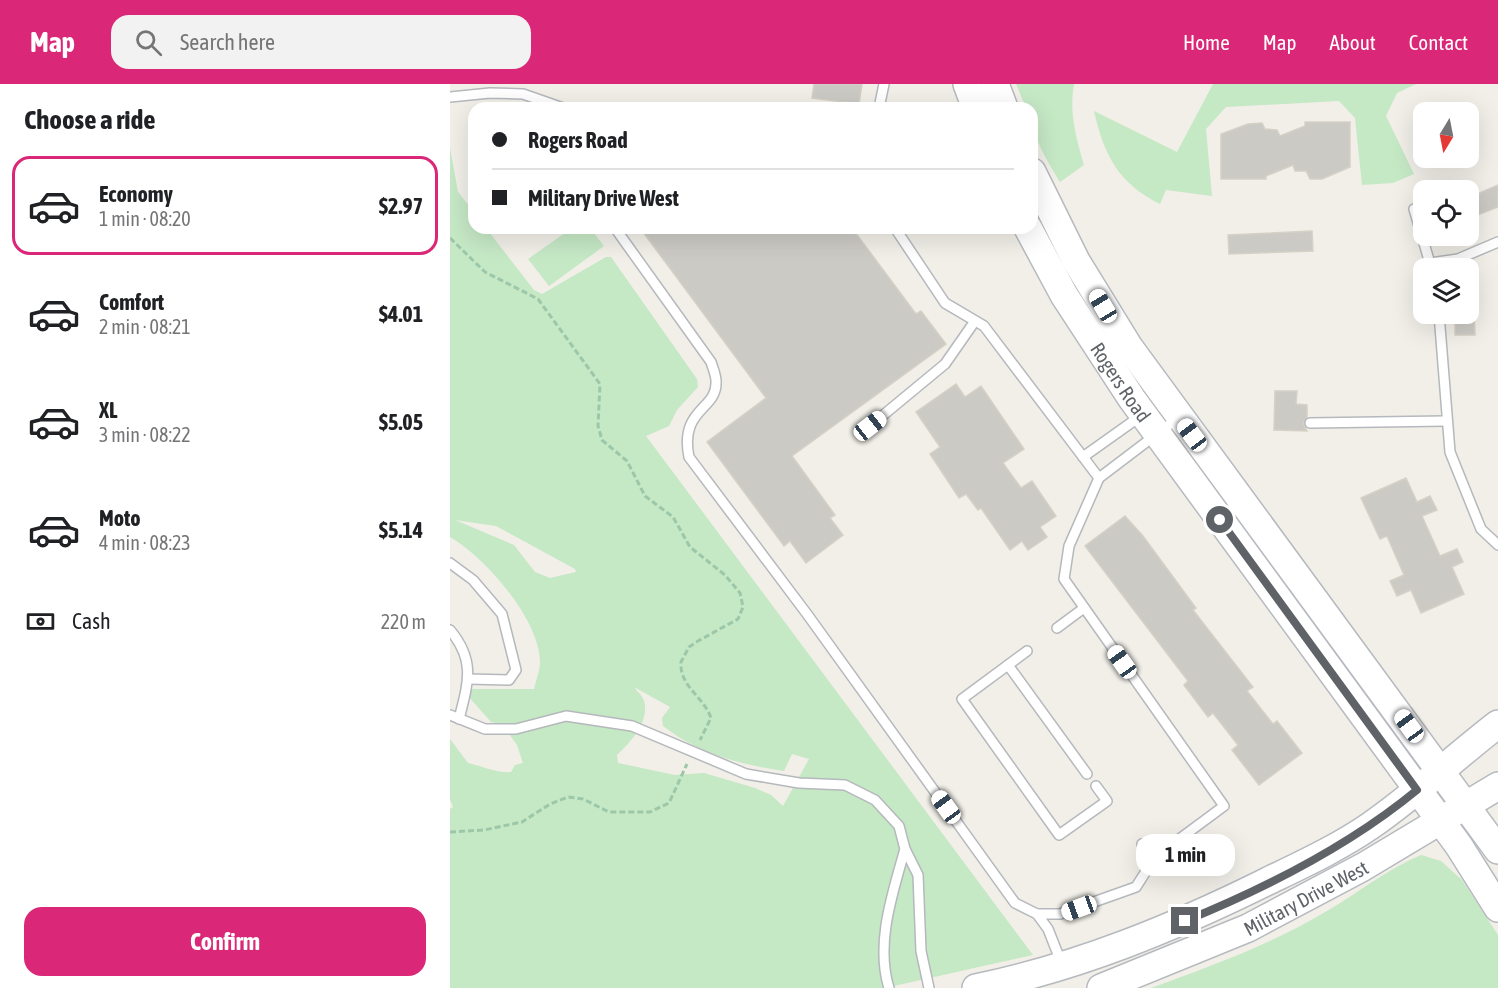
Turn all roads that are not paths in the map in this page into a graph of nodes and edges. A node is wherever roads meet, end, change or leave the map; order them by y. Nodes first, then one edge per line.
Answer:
1 (884, 84) edge
2 (967, 84) edge
3 (995, 84) edge
4 (450, 97) edge
5 (546, 102) edge
6 (880, 102) edge
7 (974, 102) edge
8 (1002, 102) edge
9 (1038, 184) edge
10 (619, 234) edge
11 (899, 234) edge
12 (1031, 234) edge
13 (1498, 242) edge
14 (1460, 258) edge
15 (975, 321) junction
16 (1440, 324) edge
17 (1158, 413) junction
18 (1445, 421) junction
19 (1310, 423) dead end
20 (870, 426) dead end
21 (1083, 457) junction
22 (1099, 478) junction
23 (1498, 545) edge
24 (450, 563) edge
25 (1084, 608) junction
26 (1057, 628) dead end
27 (450, 630) edge
28 (1028, 651) dead end
29 (1008, 665) junction
30 (468, 679) junction
31 (455, 717) edge
32 (1498, 724) edge
33 (1440, 770) junction
34 (1087, 774) dead end
35 (1096, 786) dead end
36 (1498, 786) edge
37 (1417, 790) junction
38 (1466, 805) junction
39 (1440, 821) junction
40 (1142, 844) dead end
41 (905, 849) junction
42 (1498, 850) edge
43 (1154, 858) junction
44 (1498, 908) edge
45 (1037, 914) junction
46 (1063, 967) junction
47 (889, 988) edge
48 (929, 988) edge
49 (976, 988) edge
50 (1101, 988) edge

1 - 6 lane
2 - 7 main road
3 - 8 main road
4 - 5 lane
9 - 17 main road, Rogers Road
10 - 45 lane
11 - 15 lane
12 - 17 main road, Rogers Road
13 - 14 lane
15 - 20 lane
15 - 21 lane
16 - 18 lane
17 - 21 lane
17 - 22 lane
17 - 33 main road, Rogers Road
17 - 37 main road, Rogers Road
18 - 19 lane
18 - 23 lane
21 - 22 lane
22 - 25 lane
24 - 30 lane
25 - 26 lane
25 - 43 lane
27 - 30 lane
28 - 29 lane
29 - 34 lane
29 - 35 lane
30 - 31 lane
31 - 41 lane
32 - 33 main road, Military Drive West
33 - 37 main road, Military Drive West
33 - 38 main road, Rogers Road
36 - 38 main road, Military Drive West
37 - 39 main road, Rogers Road
37 - 46 main road, Military Drive West
38 - 39 main road, Military Drive West
38 - 42 main road, Rogers Road
39 - 44 main road, Rogers Road
39 - 50 main road, Military Drive West
40 - 43 lane
41 - 47 lane
41 - 48 lane
43 - 45 lane
45 - 46 lane
46 - 49 main road, Military Drive West

